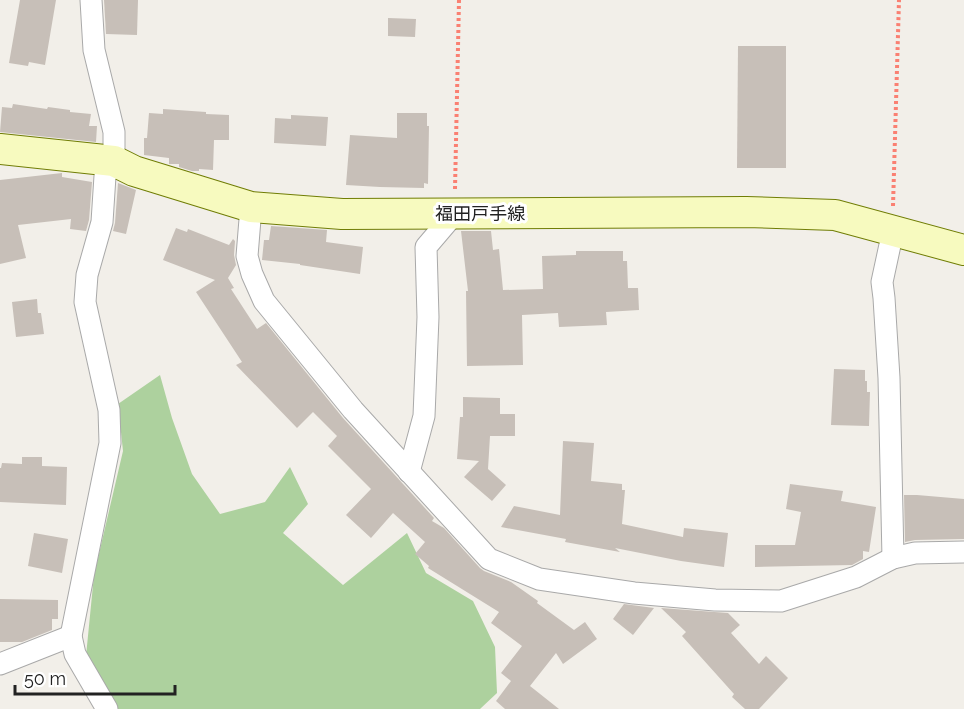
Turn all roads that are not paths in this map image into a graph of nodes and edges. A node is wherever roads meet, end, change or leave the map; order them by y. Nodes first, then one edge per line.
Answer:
1 (91, 0) edge
2 (0, 150) edge
3 (114, 161) junction
4 (251, 207) junction
5 (455, 213) junction
6 (893, 231) junction
7 (964, 250) edge
8 (409, 472) junction
9 (964, 552) edge
10 (893, 558) junction
11 (71, 636) junction
12 (0, 664) edge
13 (107, 709) edge

1 - 3 street
2 - 3 main road, 福田戸手線
3 - 4 main road, 福田戸手線
3 - 11 street
4 - 5 main road, 福田戸手線
4 - 8 street
5 - 6 main road, 福田戸手線
5 - 8 street
6 - 7 main road, 福田戸手線
6 - 10 street
8 - 10 street
9 - 10 street
11 - 12 street
11 - 13 street

